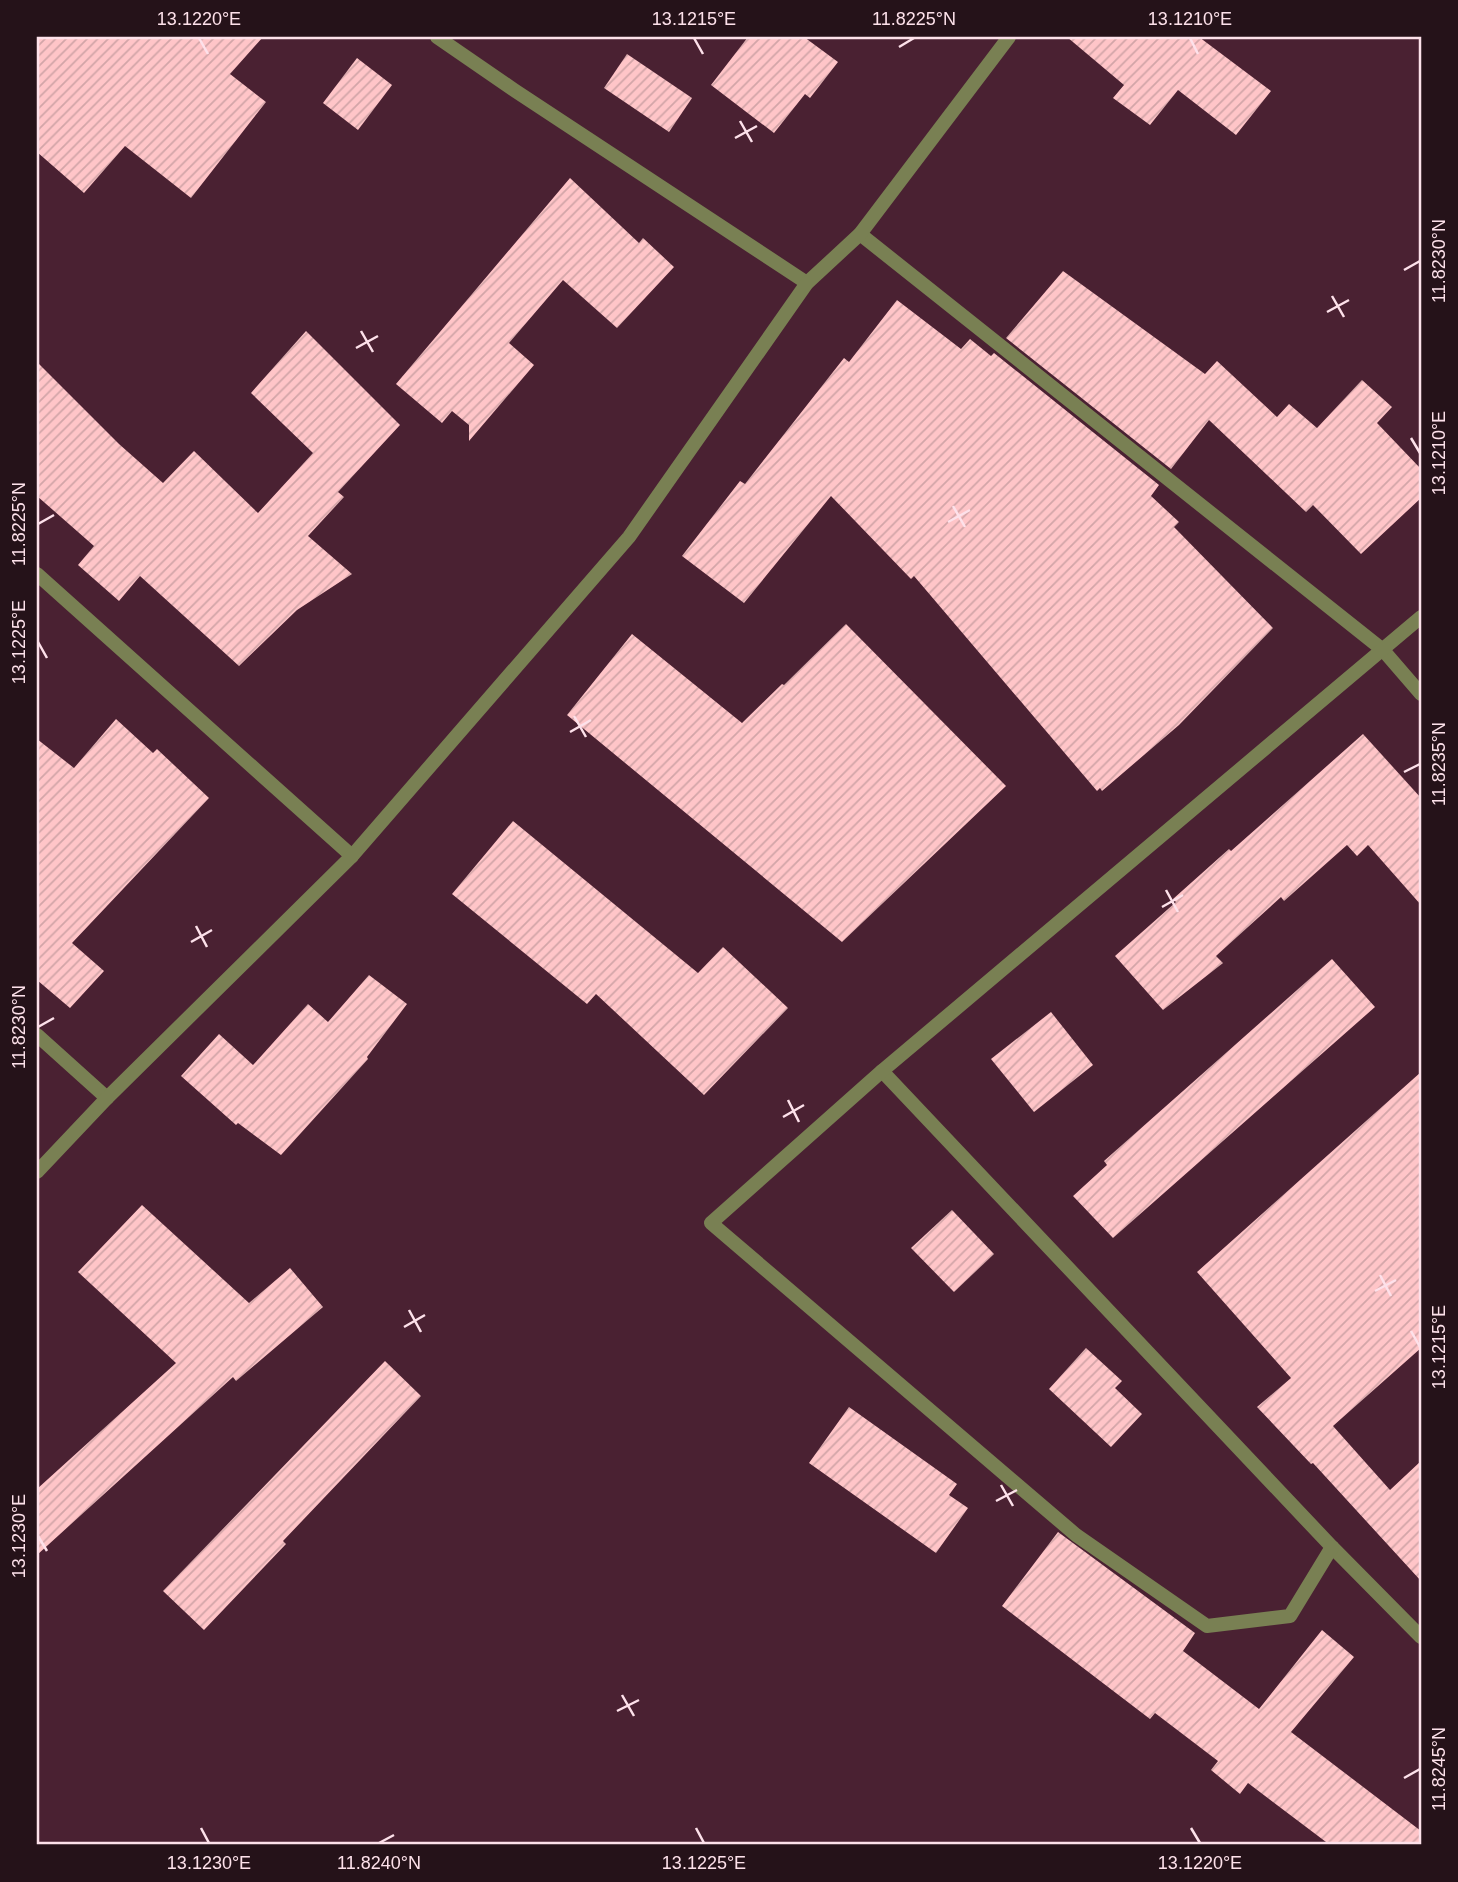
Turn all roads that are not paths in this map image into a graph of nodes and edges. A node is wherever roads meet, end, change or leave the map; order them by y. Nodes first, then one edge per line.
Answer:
1 (437, 37) edge
2 (1009, 37) edge
3 (860, 234) junction
4 (807, 283) junction
5 (37, 574) edge
6 (1421, 617) edge
7 (1383, 650) junction
8 (1421, 694) edge
9 (352, 856) junction
10 (37, 1035) edge
11 (882, 1071) junction
12 (107, 1098) junction
13 (37, 1172) edge
14 (1332, 1547) junction
15 (1421, 1637) edge

1 - 4 street
2 - 3 street
3 - 4 street
3 - 7 street
4 - 9 street
5 - 9 street
6 - 7 street
7 - 8 street
7 - 11 street
9 - 12 street
10 - 12 street
11 - 14 street
11 - 14 street
12 - 13 street
14 - 15 street

